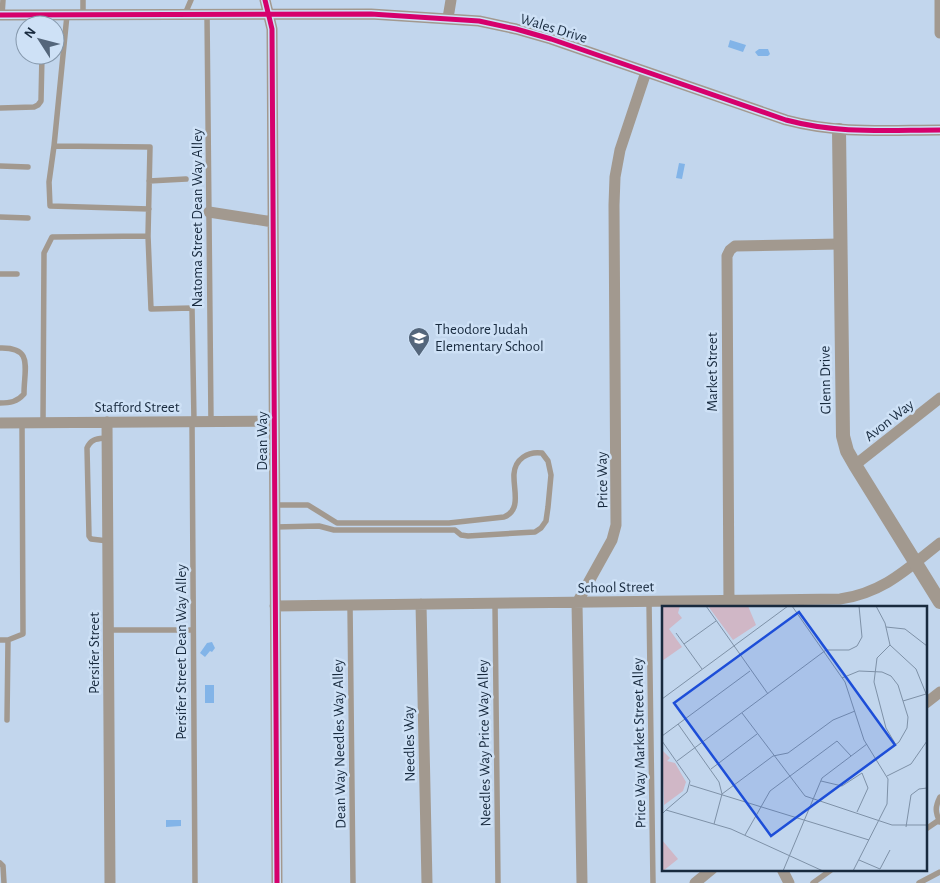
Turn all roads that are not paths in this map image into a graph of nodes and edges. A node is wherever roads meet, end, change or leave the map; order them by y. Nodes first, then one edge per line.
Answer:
1 (3, 0) edge
2 (83, 0) edge
3 (191, 0) edge
4 (265, 0) edge
5 (451, 0) edge
6 (940, 0) edge
7 (184, 14) junction
8 (207, 14) junction
9 (268, 14) junction
10 (1, 15) edge
11 (67, 15) joint
12 (82, 16) junction
13 (15, 17) edge
14 (448, 18) junction
15 (940, 32) edge
16 (42, 65) edge
17 (646, 72) junction
18 (0, 108) edge
19 (839, 130) junction
20 (940, 130) edge
21 (54, 146) junction
22 (0, 166) edge
23 (28, 166) dead end
24 (186, 179) dead end
25 (149, 181) junction
26 (149, 209) junction
27 (209, 212) junction
28 (0, 218) edge
29 (28, 218) dead end
30 (273, 222) junction
31 (148, 236) junction
32 (840, 244) junction
33 (0, 274) edge
34 (17, 274) dead end
35 (0, 348) edge
36 (940, 398) edge
37 (0, 403) edge
38 (193, 421) junction
39 (211, 421) junction
40 (274, 421) junction
41 (22, 422) junction
42 (43, 422) junction
43 (107, 422) junction
44 (0, 423) edge
45 (107, 438) junction
46 (856, 465) junction
47 (275, 505) junction
48 (275, 527) junction
49 (108, 541) junction
50 (940, 543) edge
51 (915, 562) junction
52 (649, 602) junction
53 (940, 602) edge
54 (577, 603) junction
55 (422, 604) junction
56 (495, 604) junction
57 (729, 604) edge
58 (350, 605) junction
59 (275, 606) junction
60 (109, 630) junction
61 (193, 630) junction
62 (0, 640) edge
63 (8, 640) junction
64 (940, 692) edge
65 (928, 701) edge
66 (7, 720) dead end
67 (940, 797) edge
68 (939, 821) edge
69 (928, 828) edge
70 (0, 863) edge
71 (711, 870) edge
72 (782, 870) edge
73 (831, 870) edge
74 (940, 872) edge
75 (4, 883) edge
76 (110, 883) edge
77 (195, 883) edge
78 (277, 883) edge
79 (353, 883) edge
80 (427, 883) edge
81 (498, 883) edge
82 (582, 883) edge
83 (653, 883) edge
84 (695, 883) edge
85 (789, 883) edge
86 (813, 883) edge
87 (919, 883) edge

1 - 10 lane
2 - 12 lane
3 - 7 lane
4 - 9 street, Dean Way
5 - 14 street
6 - 15 street
7 - 8 street, Wales Drive
7 - 12 street, Wales Drive
8 - 9 street, Wales Drive
8 - 27 lane, Natoma Street Dean Way Alley
9 - 14 street, Wales Drive
9 - 30 street, Dean Way
10 - 13 street, Wales Drive
11 - 12 street, Wales Drive
11 - 21 lane
14 - 17 street, Wales Drive
16 - 18 lane
17 - 19 street, Wales Drive
17 - 54 street, Price Way
19 - 20 street, Wales Drive
19 - 32 street, Glenn Drive
21 - 25 lane
21 - 26 lane
22 - 23 lane
24 - 25 lane
25 - 26 lane
26 - 31 lane
27 - 30 street
27 - 39 lane, Natoma Street Dean Way Alley
28 - 29 lane
30 - 40 street, Dean Way
31 - 38 lane, Persifer Street Dean Way Alley
31 - 42 lane
32 - 46 street, Glenn Drive
32 - 57 street, Market Street
33 - 34 lane
35 - 37 lane
36 - 46 street, Avon Way
38 - 39 street, Stafford Street
38 - 43 street, Stafford Street
38 - 61 lane, Persifer Street Dean Way Alley
39 - 40 street, Stafford Street
40 - 47 street, Dean Way
41 - 42 street, Stafford Street
41 - 44 street, Stafford Street
41 - 63 lane
42 - 43 street, Stafford Street
43 - 45 street, Persifer Street
45 - 49 street, Persifer Street
45 - 49 lane
46 - 51 street, Glenn Drive
47 - 48 street, Dean Way
47 - 48 lane
48 - 59 street, Dean Way
49 - 60 street, Persifer Street
50 - 51 street, School Street
51 - 53 street, Glenn Drive
51 - 57 street, School Street
52 - 54 street, School Street
52 - 57 street, School Street
52 - 83 lane, Price Way Market Street Alley
54 - 56 street, School Street
54 - 82 street
55 - 56 street, School Street
55 - 58 street, School Street
55 - 80 street, Needles Way
56 - 81 lane, Needles Way Price Way Alley
58 - 59 street, School Street
58 - 79 lane, Dean Way Needles Way Alley
59 - 78 street, Dean Way
60 - 61 lane
60 - 76 street, Persifer Street
61 - 77 lane, Persifer Street Dean Way Alley
62 - 63 lane
63 - 66 lane
64 - 65 street
67 - 68 lane
68 - 69 lane
70 - 75 lane
71 - 84 street
72 - 85 street
73 - 86 lane
74 - 87 lane

